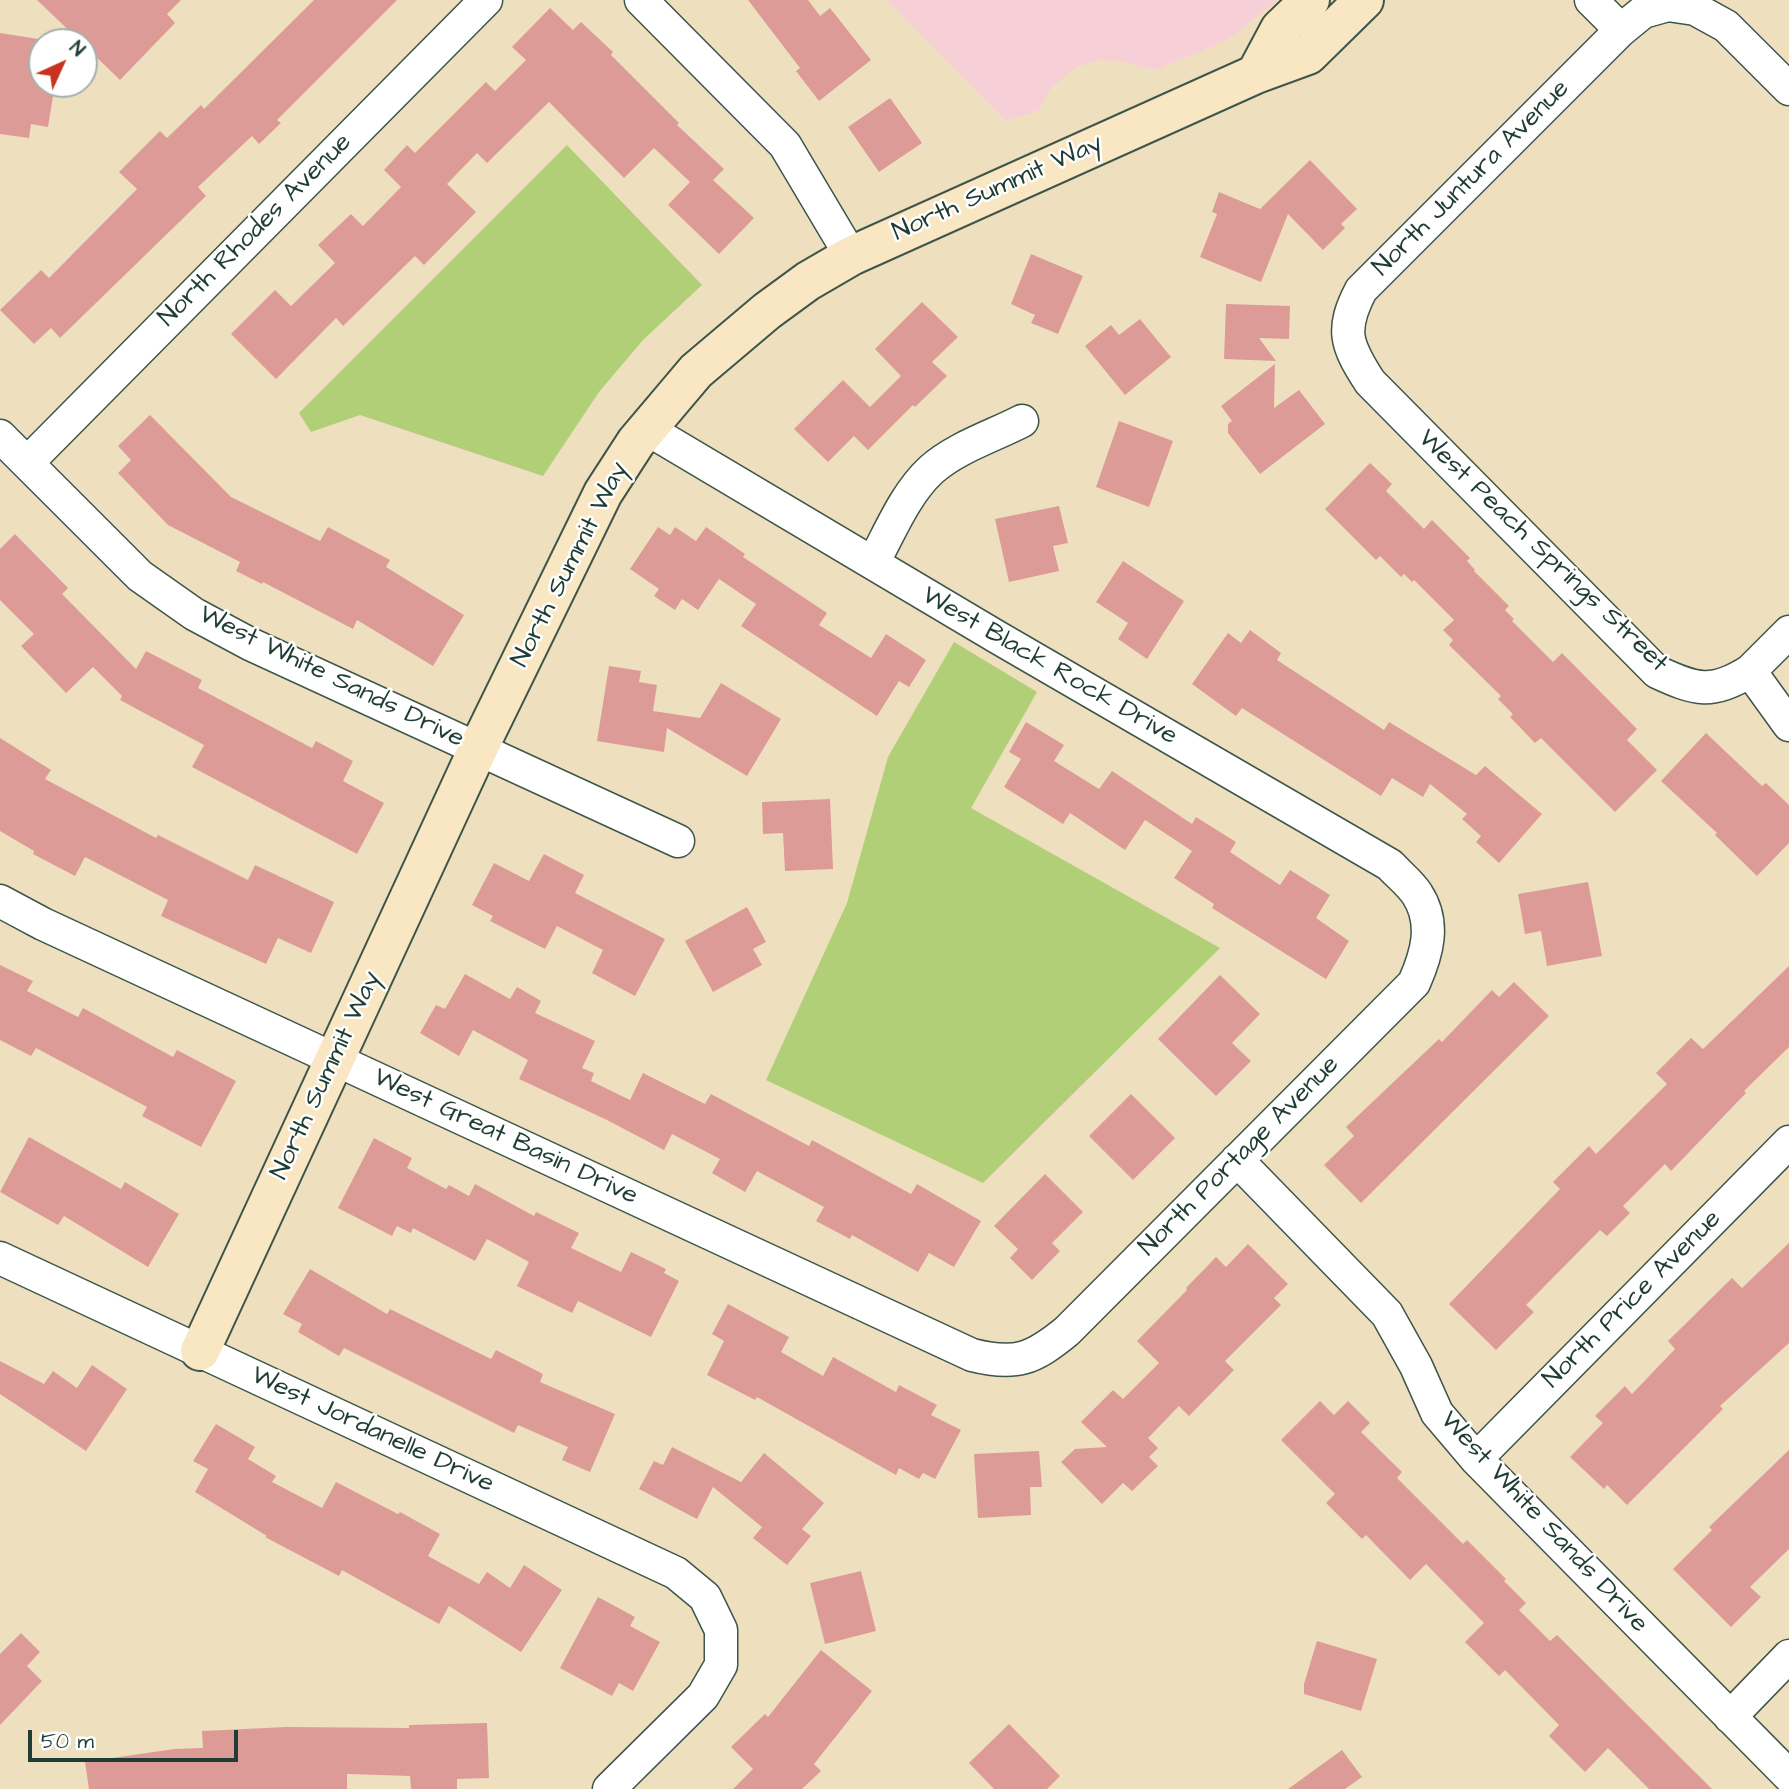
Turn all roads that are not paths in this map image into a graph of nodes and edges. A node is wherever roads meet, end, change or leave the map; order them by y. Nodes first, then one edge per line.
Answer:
1 (486, 0) edge
2 (640, 0) edge
3 (1310, 0) edge
4 (1364, 0) edge
5 (1591, 0) edge
6 (1621, 30) junction
7 (1256, 74) junction
8 (1789, 89) edge
9 (851, 256) junction
10 (1348, 340) joint
11 (1022, 421) dead end
12 (646, 429) junction
13 (0, 436) edge
14 (27, 463) junction
15 (873, 563) junction
16 (1789, 632) edge
17 (1749, 671) junction
18 (1789, 725) edge
19 (478, 749) junction
20 (678, 841) dead end
21 (0, 901) edge
22 (1428, 925) joint
23 (335, 1059) junction
24 (1789, 1142) edge
25 (1237, 1160) junction
26 (0, 1258) edge
27 (200, 1351) junction
28 (1015, 1360) joint
29 (1476, 1459) junction
30 (1789, 1656) edge
31 (1730, 1717) junction
32 (1789, 1776) edge
33 (609, 1789) edge

1 - 14 street, North Rhodes Avenue
2 - 9 street
3 - 7 street
4 - 7 street, North Summit Way
5 - 6 street
6 - 8 street, North Juntura Avenue
6 - 10 street, North Juntura Avenue
7 - 9 street, North Summit Way
9 - 12 street, North Summit Way
10 - 17 street, West Peach Springs Street
11 - 15 street
12 - 15 street, West Black Rock Drive
12 - 19 street, North Summit Way
13 - 14 street, West White Sands Drive
14 - 19 street, West White Sands Drive
15 - 22 street, West Black Rock Drive
16 - 17 street
17 - 18 street
19 - 20 street, West White Sands Drive
19 - 23 street, North Summit Way
21 - 23 street, West Great Basin Drive
22 - 25 street, North Portage Avenue
23 - 27 street, North Summit Way
23 - 28 street, West Great Basin Drive
24 - 29 street, North Price Avenue
25 - 28 street, North Portage Avenue
25 - 29 street, West White Sands Drive
26 - 27 street, West Jordanelle Drive
27 - 33 street, West Jordanelle Drive
29 - 31 street, West White Sands Drive
30 - 31 street
31 - 32 street, West White Sands Drive

